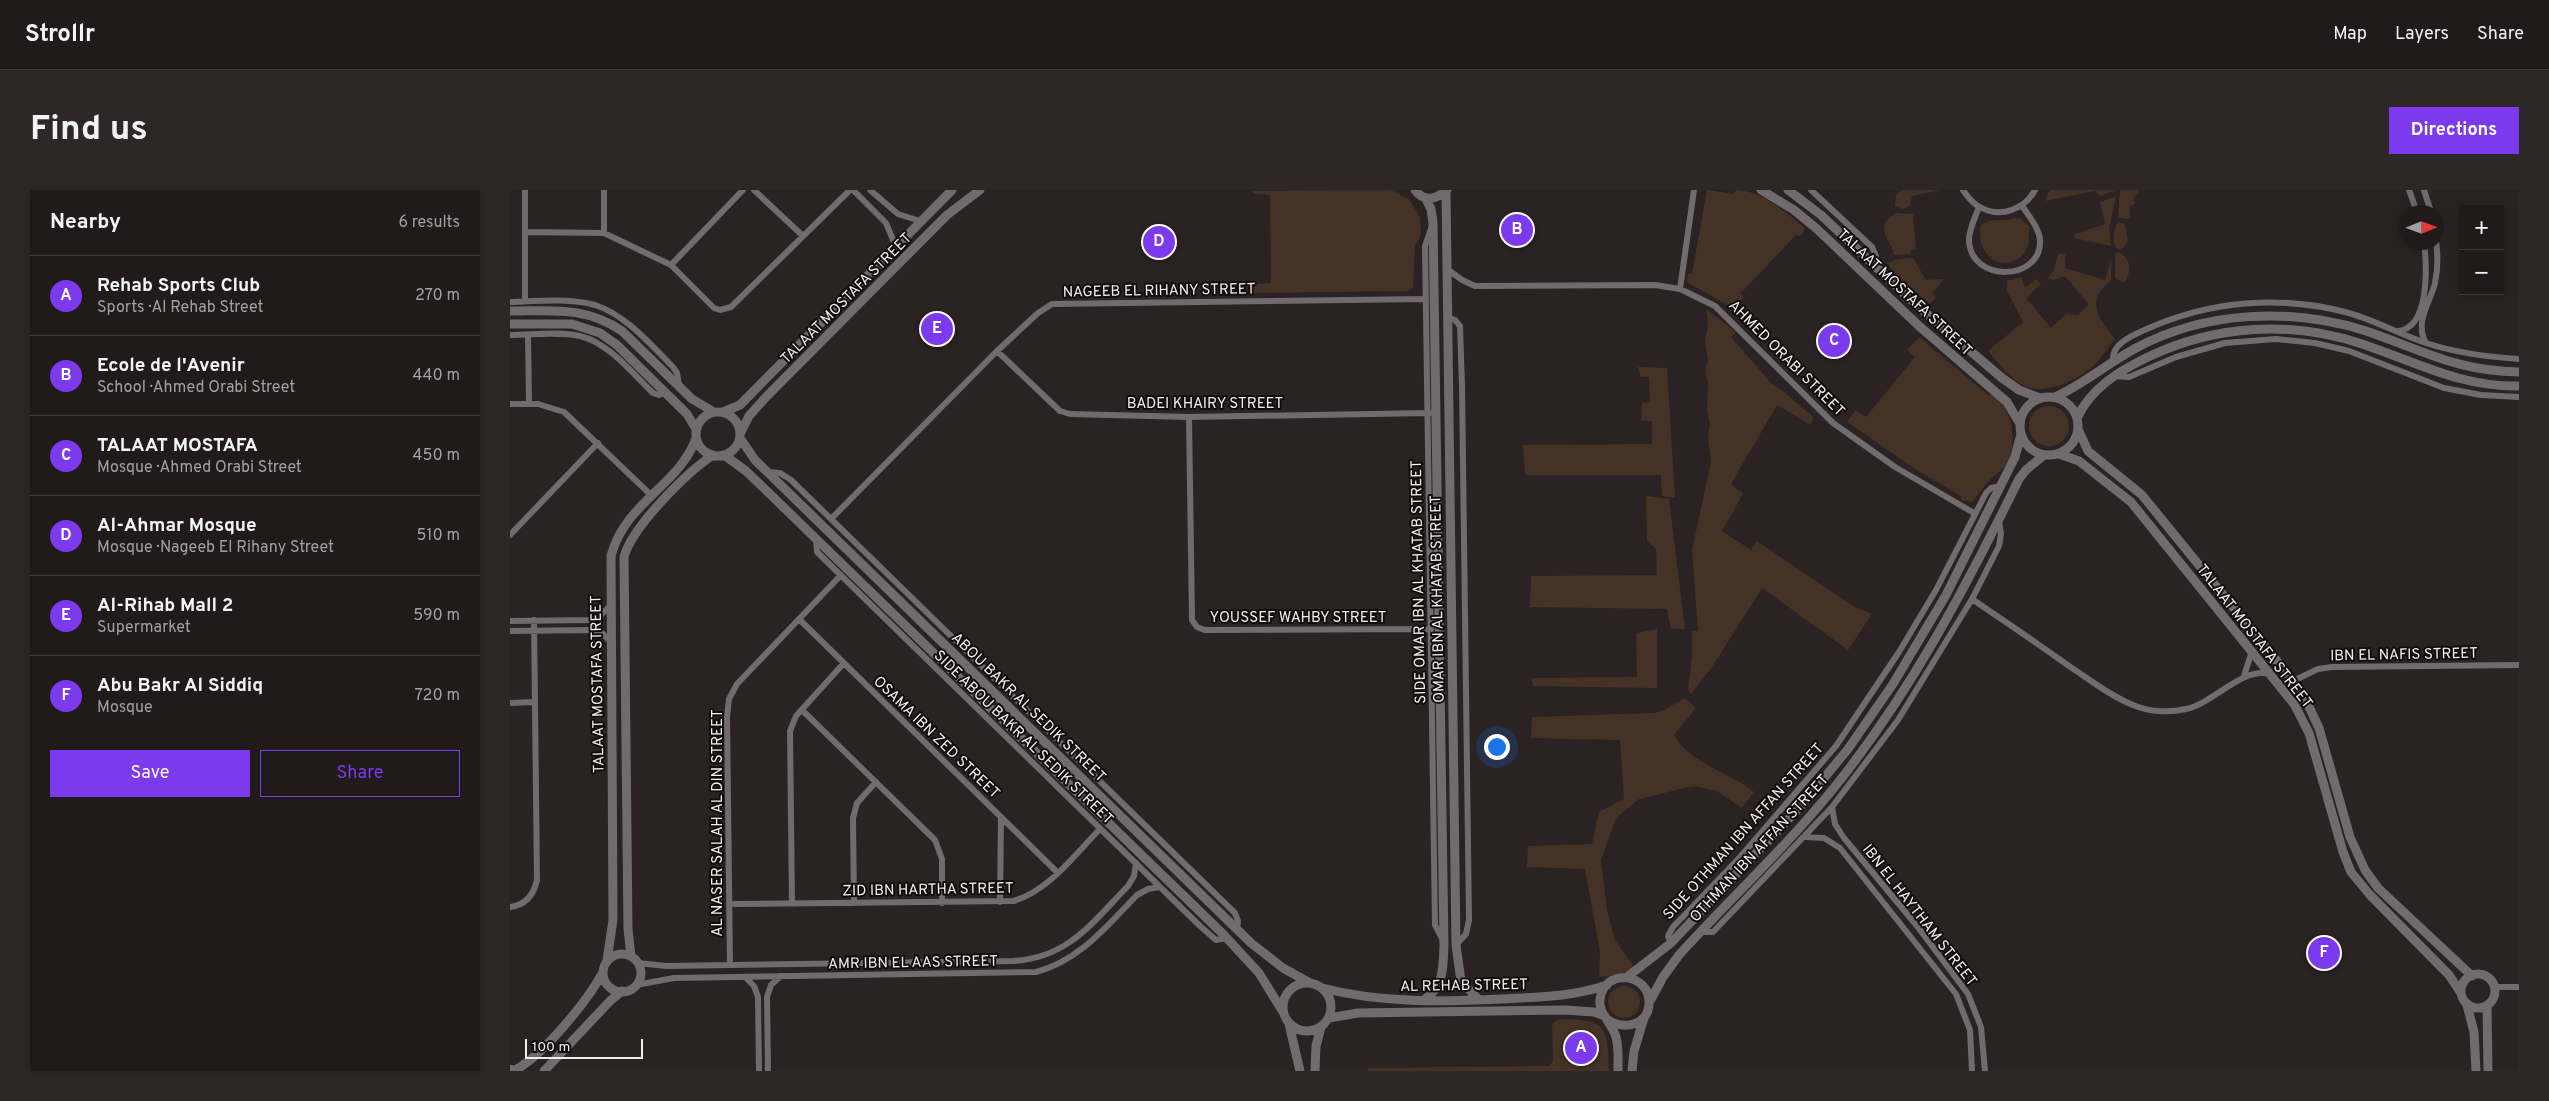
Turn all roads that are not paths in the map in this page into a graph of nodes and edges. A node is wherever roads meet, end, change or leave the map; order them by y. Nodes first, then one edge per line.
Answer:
1 (525, 190) edge
2 (604, 190) edge
3 (743, 190) edge
4 (754, 190) edge
5 (851, 190) edge
6 (870, 190) edge
7 (952, 190) edge
8 (980, 190) edge
9 (1415, 190) edge
10 (1446, 190) edge
11 (1694, 190) edge
12 (1761, 190) edge
13 (1788, 190) edge
14 (1811, 190) edge
15 (1963, 190) edge
16 (2035, 190) edge
17 (2409, 190) edge
18 (2424, 190) edge
19 (1426, 199) junction
20 (2414, 205) edge
21 (2429, 205) edge
22 (2022, 206) junction
23 (1979, 207) junction
24 (920, 221) junction
25 (1433, 223) junction
26 (525, 232) junction
27 (604, 233) junction
28 (803, 236) junction
29 (896, 247) junction
30 (2425, 250) edge
31 (2436, 250) edge
32 (671, 265) junction
33 (1874, 266) junction
34 (1446, 269) junction
35 (1680, 289) junction
36 (1426, 299) junction
37 (525, 301) junction
38 (510, 302) edge
39 (510, 311) edge
40 (1447, 318) junction
41 (510, 324) edge
42 (2397, 331) junction
43 (510, 335) edge
44 (528, 335) junction
45 (2426, 343) junction
46 (997, 351) junction
47 (2519, 359) edge
48 (2113, 362) junction
49 (2519, 372) edge
50 (2113, 376) junction
51 (679, 386) junction
52 (2519, 386) edge
53 (665, 392) junction
54 (2055, 397) junction
55 (2519, 397) edge
56 (2040, 398) junction
57 (529, 403) junction
58 (510, 404) edge
59 (719, 412) junction
60 (1432, 413) junction
61 (1190, 417) junction
62 (2077, 418) junction
63 (2020, 424) junction
64 (2078, 429) junction
65 (696, 433) junction
66 (2021, 434) junction
67 (740, 436) junction
68 (598, 443) junction
69 (2059, 454) junction
70 (713, 455) junction
71 (724, 455) junction
72 (2044, 455) junction
73 (767, 472) junction
74 (2001, 486) junction
75 (651, 495) junction
76 (1974, 513) junction
77 (831, 520) junction
78 (1999, 521) junction
79 (510, 535) edge
80 (816, 538) junction
81 (841, 575) junction
82 (1439, 576) junction
83 (1451, 576) junction
84 (1972, 599) junction
85 (610, 607) junction
86 (799, 619) junction
87 (510, 620) edge
88 (534, 620) junction
89 (925, 624) junction
90 (1431, 629) junction
91 (510, 631) edge
92 (534, 631) junction
93 (916, 634) junction
94 (610, 641) junction
95 (2253, 649) junction
96 (844, 663) junction
97 (2519, 665) edge
98 (2272, 675) junction
99 (2244, 676) junction
100 (2293, 681) junction
101 (535, 702) junction
102 (510, 703) edge
103 (802, 710) junction
104 (876, 782) junction
105 (1801, 806) junction
106 (1832, 807) junction
107 (1812, 815) junction
108 (1001, 817) junction
109 (1100, 829) junction
110 (1806, 837) junction
111 (1136, 864) junction
112 (1057, 872) junction
113 (1160, 887) junction
114 (1000, 902) junction
115 (942, 903) junction
116 (729, 904) junction
117 (792, 904) junction
118 (854, 904) junction
119 (510, 907) edge
120 (1237, 930) junction
121 (1700, 932) junction
122 (1227, 938) junction
123 (1444, 940) junction
124 (1671, 943) junction
125 (1456, 945) junction
126 (631, 956) junction
127 (607, 960) junction
128 (638, 963) junction
129 (858, 963) junction
130 (875, 963) junction
131 (730, 965) junction
132 (603, 972) junction
133 (859, 975) junction
134 (875, 975) junction
135 (781, 976) junction
136 (2472, 976) junction
137 (745, 977) junction
138 (1627, 977) junction
139 (1310, 983) junction
140 (636, 985) junction
141 (1607, 985) junction
142 (2519, 987) edge
143 (1322, 988) junction
144 (2494, 988) junction
145 (622, 991) junction
146 (2461, 993) junction
147 (1424, 1000) junction
148 (1479, 1000) junction
149 (1649, 1003) junction
150 (2467, 1004) junction
151 (2487, 1006) junction
152 (1282, 1012) junction
153 (1644, 1016) junction
154 (1328, 1018) junction
155 (1606, 1018) junction
156 (1289, 1024) junction
157 (1321, 1027) junction
158 (514, 1069) edge
159 (544, 1071) edge
160 (759, 1071) edge
161 (768, 1071) edge
162 (1300, 1071) edge
163 (1315, 1071) edge
164 (1618, 1071) edge
165 (1632, 1071) edge
166 (1972, 1071) edge
167 (1985, 1071) edge
168 (2476, 1071) edge
169 (2488, 1071) edge

1 - 26 street
2 - 27 street
3 - 32 street
4 - 28 street
5 - 28 street
5 - 29 street
6 - 24 street
7 - 24 street, TALAAT MOSTAFA STREET
8 - 67 street, TALAAT MOSTAFA STREET
9 - 19 street
10 - 19 street
10 - 34 street, OMAR IBN AL KHATAB STREET
11 - 35 street
12 - 63 street, TALAAT MOSTAFA STREET
13 - 33 street, TALAAT MOSTAFA STREET
14 - 33 street
15 - 23 street
16 - 22 street
17 - 20 street
18 - 21 street
19 - 25 street, OMAR IBN AL KHATAB STREET
22 - 23 street
22 - 23 street
24 - 29 street, TALAAT MOSTAFA STREET
25 - 36 street, SIDE OMAR IBN AL KHATAB STREET
25 - 60 street, OMAR IBN AL KHATAB STREET
26 - 27 street
26 - 37 street
27 - 32 street
28 - 32 street
29 - 59 street, TALAAT MOSTAFA STREET
30 - 42 street
31 - 45 street
33 - 56 street, TALAAT MOSTAFA STREET
34 - 35 street, AHMED ORABI STREET
34 - 40 street, OMAR IBN AL KHATAB STREET
35 - 76 street, AHMED ORABI STREET
36 - 46 street, NAGEEB EL RIHANY STREET
36 - 60 street, SIDE OMAR IBN AL KHATAB STREET
37 - 38 street
37 - 51 street
39 - 51 street
40 - 83 street, OMAR IBN AL KHATAB STREET
40 - 125 street
41 - 53 street
42 - 45 street
42 - 48 street
43 - 44 street
44 - 53 street
44 - 57 street
45 - 47 street
46 - 61 street, BADEI KHAIRY STREET
46 - 77 street, NAGEEB EL RIHANY STREET
48 - 49 street
48 - 54 street
50 - 52 street
50 - 55 street
50 - 62 street
51 - 59 street
53 - 65 street
54 - 56 street
54 - 62 street
56 - 63 street
57 - 58 street
57 - 68 street
59 - 65 street
59 - 67 street
60 - 61 street, BADEI KHAIRY STREET
60 - 82 street, OMAR IBN AL KHATAB STREET
60 - 90 street, SIDE OMAR IBN AL KHATAB STREET
61 - 90 street, YOUSSEF WAHBY STREET
62 - 64 street
63 - 66 street
64 - 69 street
64 - 100 street, TALAAT MOSTAFA STREET
65 - 70 street
65 - 75 street, TALAAT MOSTAFA STREET
66 - 72 street
66 - 74 street, OTHMAN IBN AFFAN STREET
67 - 71 street
67 - 73 street, ABOU BAKR AL SEDIK STREET
68 - 75 street
68 - 79 street
69 - 72 street
69 - 95 street, TALAAT MOSTAFA STREET
70 - 71 street
70 - 126 street, TALAAT MOSTAFA STREET
71 - 80 street, ABOU BAKR AL SEDIK STREET
72 - 78 street, OTHMAN IBN AFFAN STREET
73 - 77 street, SIDE ABOU BAKR AL SEDIK STREET
73 - 89 street, ABOU BAKR AL SEDIK STREET
74 - 76 street, SIDE OTHMAN IBN AFFAN STREET
74 - 105 street, OTHMAN IBN AFFAN STREET
75 - 85 street, TALAAT MOSTAFA STREET
76 - 124 street, SIDE OTHMAN IBN AFFAN STREET
77 - 120 street, SIDE ABOU BAKR AL SEDIK STREET
78 - 84 street
78 - 107 street, OTHMAN IBN AFFAN STREET
80 - 81 street, SIDE ABOU BAKR AL SEDIK STREET
80 - 93 street, ABOU BAKR AL SEDIK STREET
81 - 86 street, AL NASER SALAH AL DIN STREET
81 - 109 street, SIDE ABOU BAKR AL SEDIK STREET
82 - 83 street
82 - 123 street, OMAR IBN AL KHATAB STREET
83 - 125 street, OMAR IBN AL KHATAB STREET
84 - 99 street
84 - 106 street
85 - 88 street
85 - 94 street, TALAAT MOSTAFA STREET
86 - 96 street, OSAMA IBN ZED STREET
86 - 116 street, AL NASER SALAH AL DIN STREET
87 - 88 street
88 - 92 street
89 - 93 street
89 - 120 street, ABOU BAKR AL SEDIK STREET
90 - 123 street, SIDE OMAR IBN AL KHATAB STREET
91 - 92 street
92 - 94 street
92 - 101 street
93 - 122 street, ABOU BAKR AL SEDIK STREET
94 - 127 street, TALAAT MOSTAFA STREET
95 - 98 street, TALAAT MOSTAFA STREET
95 - 99 street
96 - 103 street
96 - 108 street, OSAMA IBN ZED STREET
97 - 100 street, IBN EL NAFIS STREET
98 - 99 street
98 - 146 street, TALAAT MOSTAFA STREET
100 - 136 street, TALAAT MOSTAFA STREET
101 - 102 street
101 - 119 street
103 - 104 street
103 - 117 street
104 - 115 street
104 - 118 street
105 - 107 street
105 - 124 street, OTHMAN IBN AFFAN STREET
106 - 110 street
106 - 167 street, IBN EL HAYTHAM STREET
107 - 121 street, OTHMAN IBN AFFAN STREET
108 - 112 street, OSAMA IBN ZED STREET
108 - 114 street
109 - 111 street, SIDE ABOU BAKR AL SEDIK STREET
109 - 112 street, ZID IBN HARTHA STREET
110 - 121 street
110 - 166 street, IBN EL HAYTHAM STREET
111 - 113 street, SIDE ABOU BAKR AL SEDIK STREET
111 - 130 street, AMR IBN EL AAS STREET
112 - 114 street, ZID IBN HARTHA STREET
113 - 122 street, SIDE ABOU BAKR AL SEDIK STREET
113 - 134 street, AMR IBN EL AAS STREET
114 - 115 street, ZID IBN HARTHA STREET
115 - 118 street, ZID IBN HARTHA STREET
116 - 117 street, ZID IBN HARTHA STREET
116 - 131 street, AL NASER SALAH AL DIN STREET
117 - 118 street, ZID IBN HARTHA STREET
120 - 139 street, ABOU BAKR AL SEDIK STREET
121 - 149 street, OTHMAN IBN AFFAN STREET
122 - 152 street, ABOU BAKR AL SEDIK STREET
123 - 147 street, OMAR IBN AL KHATAB STREET
124 - 138 street, OTHMAN IBN AFFAN STREET
125 - 148 street, OMAR IBN AL KHATAB STREET
126 - 127 street
126 - 128 street
127 - 132 street
128 - 131 street, AMR IBN EL AAS STREET
128 - 140 street
129 - 130 street, AMR IBN EL AAS STREET
129 - 131 street, AMR IBN EL AAS STREET
129 - 133 street
130 - 134 street
132 - 145 street
132 - 158 street
133 - 134 street, AMR IBN EL AAS STREET
133 - 135 street, AMR IBN EL AAS STREET
135 - 137 street, AMR IBN EL AAS STREET
135 - 161 street
136 - 144 street
136 - 146 street
137 - 140 street, AMR IBN EL AAS STREET
137 - 160 street
138 - 141 street
138 - 149 street
139 - 143 street
139 - 152 street
140 - 145 street
141 - 148 street, AL REHAB STREET
141 - 155 street
142 - 144 street
143 - 147 street, AL REHAB STREET
143 - 154 street
144 - 151 street
145 - 159 street
146 - 150 street
147 - 148 street, AL REHAB STREET
149 - 153 street
150 - 151 street
150 - 168 street
151 - 169 street
152 - 156 street
153 - 155 street
153 - 165 street
154 - 155 street, AL REHAB STREET
154 - 157 street
155 - 164 street
156 - 157 street
156 - 162 street
157 - 163 street

